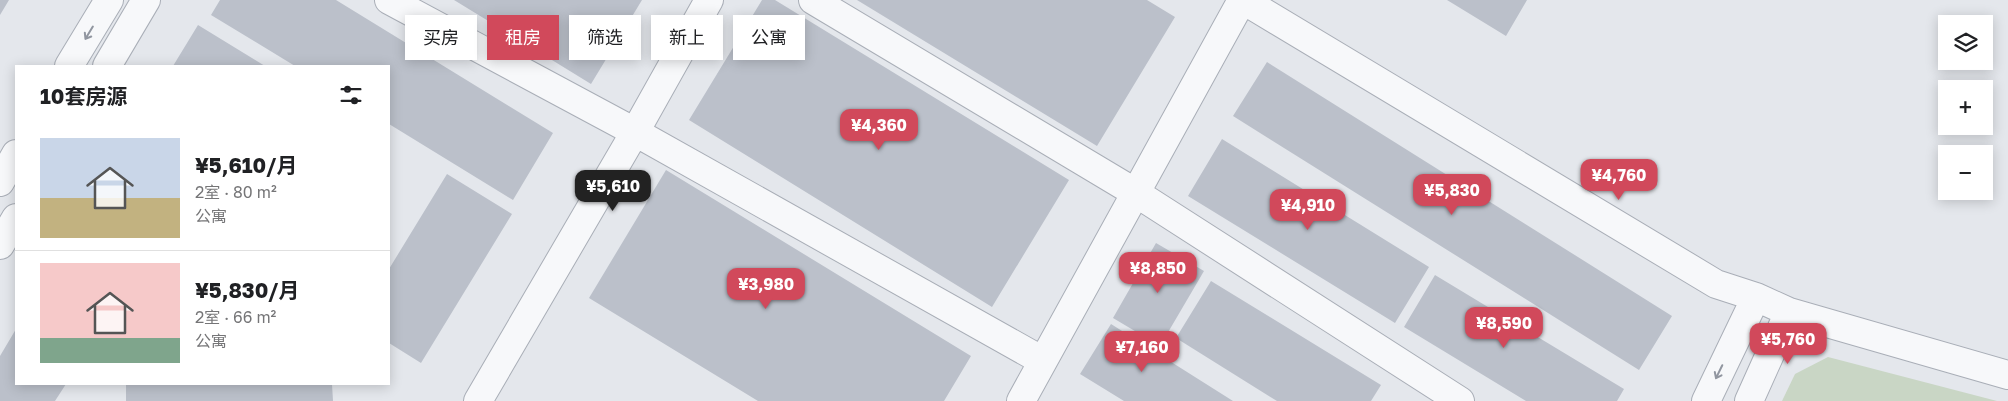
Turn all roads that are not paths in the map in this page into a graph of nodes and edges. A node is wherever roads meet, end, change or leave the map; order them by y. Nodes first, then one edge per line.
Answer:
1 (109, 0) edge
2 (146, 0) edge
3 (389, 0) edge
4 (709, 0) edge
5 (814, 0) edge
6 (1242, 0) edge
7 (70, 65) edge
8 (108, 65) edge
9 (635, 132) junction
10 (15, 156) edge
11 (0, 182) edge
12 (1136, 193) junction
13 (15, 220) edge
14 (0, 245) edge
15 (1756, 297) junction
16 (1789, 312) junction
17 (1043, 362) junction
18 (2008, 375) edge
19 (478, 401) edge
20 (1021, 401) edge
21 (1460, 401) edge
22 (1706, 401) edge
23 (1749, 401) edge

1 -> 7 street
2 - 8 street
3 - 9 street
4 - 9 street
5 - 12 street
6 - 12 street
6 - 15 street
9 - 17 street
9 - 19 street
10 - 11 street
12 - 17 street
12 - 21 street
13 - 14 street
15 - 16 street
15 -> 22 street
16 - 18 street
16 - 23 street
17 - 20 street

